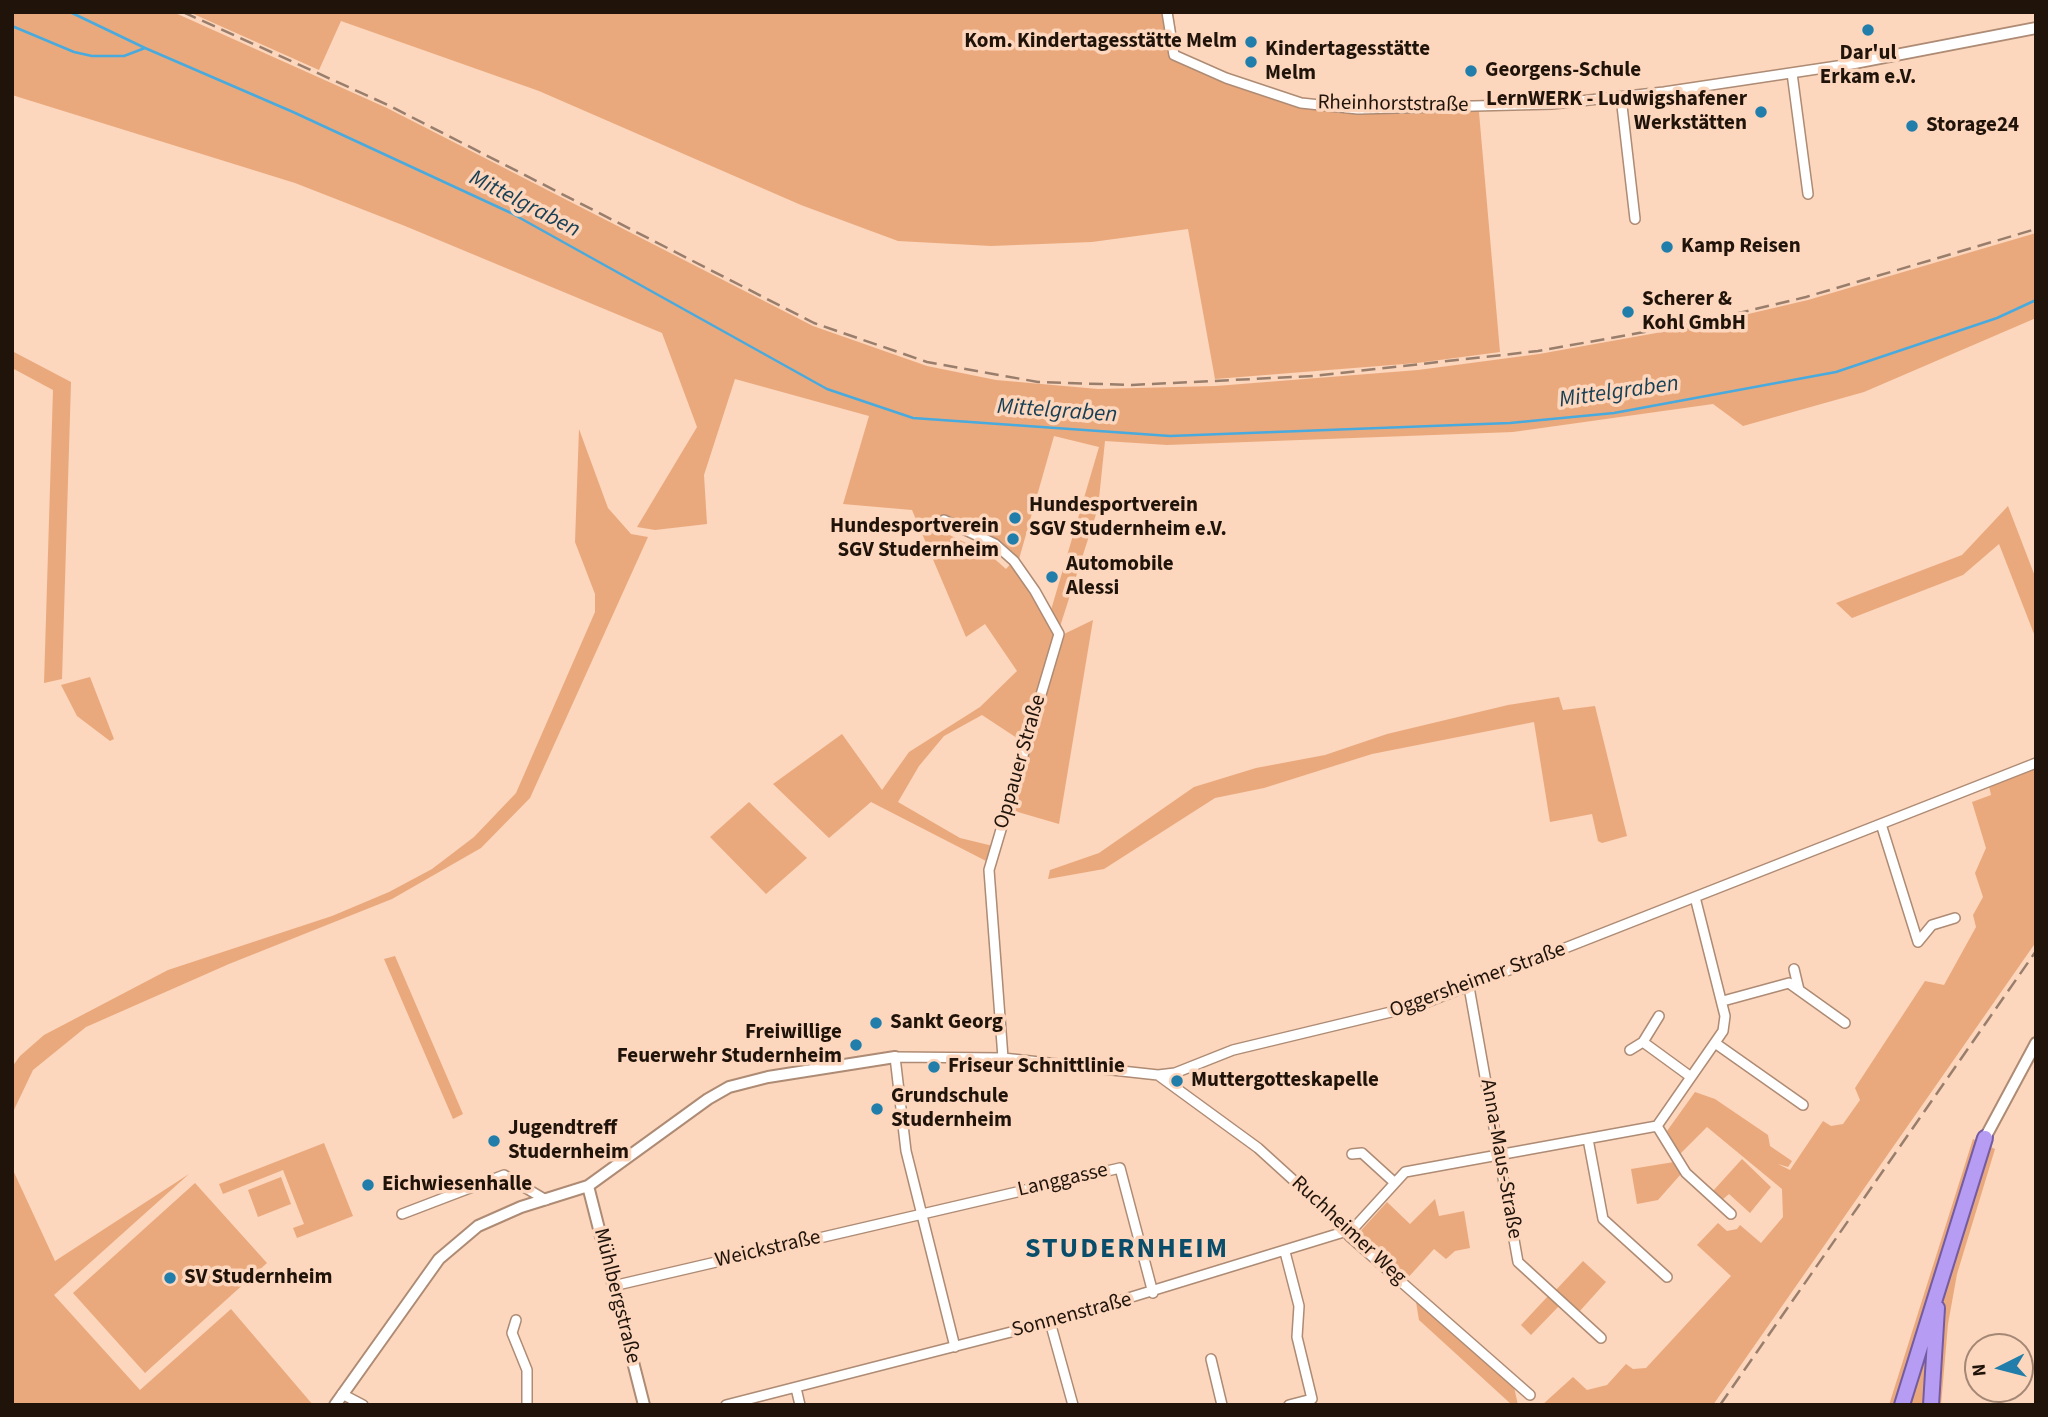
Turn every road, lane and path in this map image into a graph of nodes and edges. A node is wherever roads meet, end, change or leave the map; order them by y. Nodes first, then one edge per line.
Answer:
1 (1167, 12) edge
2 (2036, 28) edge
3 (1843, 65) joint
4 (1792, 73) junction
5 (1621, 97) junction
6 (1808, 194) dead end
7 (1635, 219) dead end
8 (944, 520) dead end
9 (2036, 763) edge
10 (1881, 824) junction
11 (1695, 897) junction
12 (1955, 918) dead end
13 (1794, 969) dead end
14 (1469, 987) junction
15 (1799, 990) junction
16 (1723, 1001) junction
17 (1659, 1016) dead end
18 (1846, 1023) dead end
19 (1643, 1041) junction
20 (1715, 1043) junction
21 (2036, 1043) edge
22 (1630, 1050) dead end
23 (895, 1057) junction
24 (1003, 1058) junction
25 (1158, 1075) junction
26 (1691, 1077) junction
27 (1803, 1105) dead end
28 (1657, 1126) junction
29 (1985, 1138) joint
30 (1588, 1139) junction
31 (1352, 1154) dead end
32 (1499, 1155) junction
33 (1395, 1183) junction
34 (588, 1186) junction
35 (545, 1200) junction
36 (402, 1214) dead end
37 (922, 1214) junction
38 (1731, 1214) dead end
39 (1348, 1231) junction
40 (1285, 1252) junction
41 (1667, 1277) dead end
42 (613, 1286) junction
43 (1153, 1293) junction
44 (1938, 1293) junction
45 (516, 1320) dead end
46 (1050, 1322) junction
47 (1601, 1338) dead end
48 (955, 1347) junction
49 (1210, 1359) dead end
50 (796, 1388) junction
51 (342, 1394) junction
52 (1530, 1395) dead end
53 (335, 1405) edge
54 (363, 1405) edge
55 (527, 1405) edge
56 (644, 1405) edge
57 (726, 1405) edge
58 (800, 1405) edge
59 (1073, 1405) edge
60 (1222, 1405) edge
61 (1289, 1405) edge
62 (1902, 1405) edge
63 (1931, 1405) edge

1 - 5 street, Rheinhorststraße
2 - 3 street, Rheinhorststraße
3 - 4 street, Rheinhorststraße
4 - 5 street, Rheinhorststraße
4 - 6 street
5 - 7 street
8 - 24 street, Oppauer Straße
9 - 10 street, Oggersheimer Straße
10 - 11 street, Oggersheimer Straße
10 - 12 street
11 - 14 street, Oggersheimer Straße
11 - 16 street
13 - 15 street
14 - 25 street, Oggersheimer Straße
14 - 32 street, Anna-Maus-Straße
15 - 16 street
15 - 18 street
16 - 20 street
17 - 19 street
19 - 22 street
19 - 26 street
20 - 26 street
20 - 27 street
21 - 29 street
23 - 24 street, Oggersheimer Straße
23 - 34 street
23 - 37 street
24 - 25 street, Oggersheimer Straße
25 - 39 street, Ruchheimer Weg
26 - 28 street
28 - 30 street, Sonnenstraße
28 - 38 street
29 - 44 highway
30 - 32 street, Sonnenstraße
30 - 41 street
31 - 33 street
32 - 33 street, Sonnenstraße
32 - 47 street, Anna-Maus-Straße
33 - 39 street, Sonnenstraße
34 - 35 street
34 - 42 street, Mühlbergstraße
35 - 36 street
35 - 51 street
37 - 42 street, Weickstraße
37 - 43 street, Langgasse
37 - 48 street
39 - 40 street, Sonnenstraße
39 - 52 street, Ruchheimer Weg
40 - 43 street, Sonnenstraße
40 - 61 street
42 - 56 street, Mühlbergstraße
43 - 46 street, Sonnenstraße
44 - 62 highway
44 - 63 highway
45 - 55 street
46 - 48 street, Sonnenstraße
46 - 59 street
48 - 50 street, Sonnenstraße
49 - 60 street
50 - 57 street, Sonnenstraße
50 - 58 street
51 - 53 street
51 - 54 street

